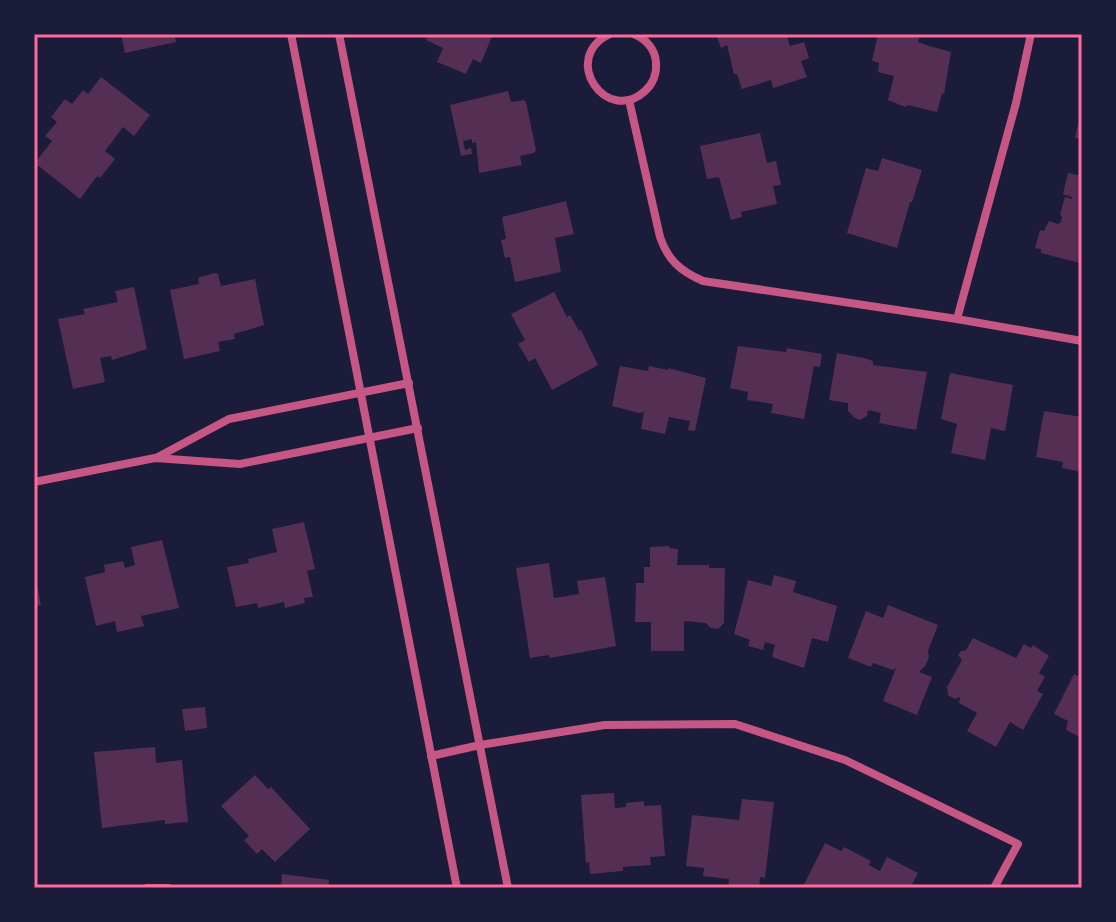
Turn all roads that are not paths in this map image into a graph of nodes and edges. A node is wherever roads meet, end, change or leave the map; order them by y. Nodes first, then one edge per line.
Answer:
1 (291, 34) edge
2 (339, 34) edge
3 (610, 34) edge
4 (634, 34) edge
5 (1031, 34) edge
6 (629, 100) junction
7 (957, 319) junction
8 (1082, 341) edge
9 (409, 383) junction
10 (360, 392) junction
11 (418, 428) junction
12 (368, 438) junction
13 (155, 458) junction
14 (34, 482) edge
15 (480, 745) junction
16 (431, 756) junction
17 (147, 888) edge
18 (168, 888) edge
19 (457, 888) edge
20 (508, 888) edge
21 (994, 888) edge

1 - 10 street
2 - 9 street
3 - 6 street
4 - 6 street
5 - 7 street
6 - 7 street
7 - 8 street
9 - 10 street
9 - 11 street
10 - 12 street
10 - 13 street
11 - 12 street
11 - 15 street
12 - 13 street
12 - 16 street
13 - 14 street
15 - 16 street
15 - 20 street
15 - 21 street
16 - 19 street
17 - 18 street

